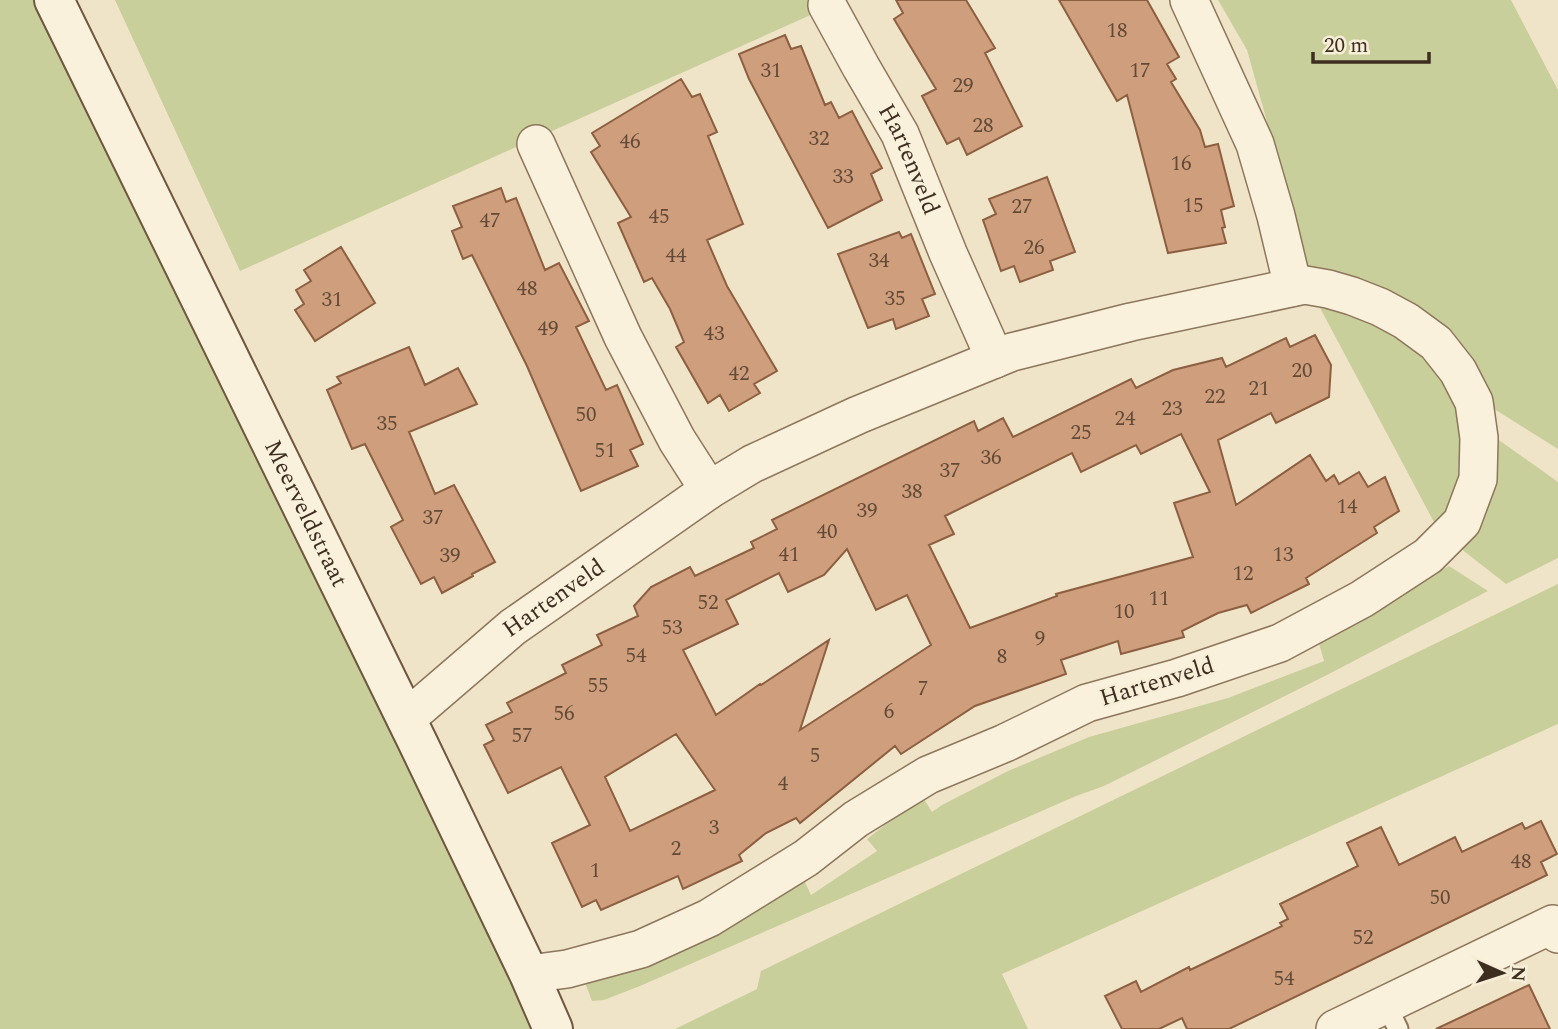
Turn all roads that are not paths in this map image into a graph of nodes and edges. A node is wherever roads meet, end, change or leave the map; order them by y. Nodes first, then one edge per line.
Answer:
1 (54, 0) edge
2 (1189, 0) edge
3 (827, 5) dead end
4 (536, 144) dead end
5 (1293, 287) junction
6 (995, 359) junction
7 (709, 491) junction
8 (406, 719) junction
9 (1556, 924) edge
10 (528, 974) junction
11 (1392, 1017) edge
12 (553, 1029) edge
13 (1335, 1029) edge

1 - 8 street, Meerveldstraat
2 - 5 street
3 - 6 street, Hartenveld
4 - 7 street
5 - 6 street, Hartenveld
5 - 10 street, Hartenveld
6 - 7 street, Hartenveld
7 - 8 street, Hartenveld
8 - 10 street, Meerveldstraat
9 - 11 street
10 - 12 street, Meerveldstraat
11 - 13 street

